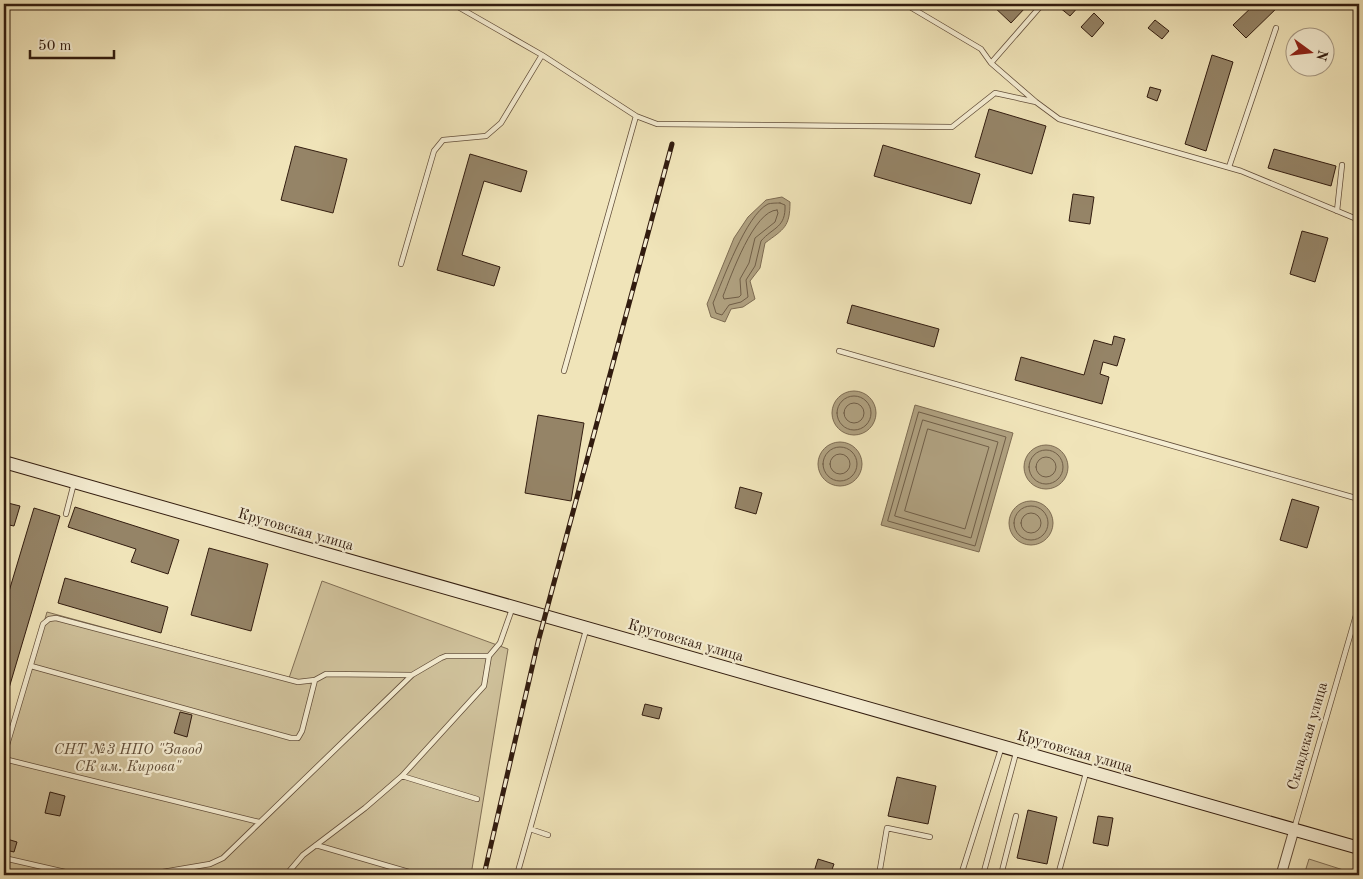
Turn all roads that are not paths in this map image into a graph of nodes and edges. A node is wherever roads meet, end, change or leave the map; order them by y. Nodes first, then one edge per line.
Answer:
1 (452, 4) edge
2 (905, 4) edge
3 (1040, 8) dead end
4 (1276, 28) dead end
5 (542, 55) junction
6 (991, 63) junction
7 (1036, 102) junction
8 (636, 116) junction
9 (1342, 165) dead end
10 (1229, 167) junction
11 (1337, 211) junction
12 (1359, 220) edge
13 (401, 264) dead end
14 (839, 351) dead end
15 (564, 371) dead end
16 (4, 462) edge
17 (74, 482) junction
18 (1359, 499) edge
19 (66, 514) dead end
20 (1359, 605) edge
21 (512, 608) junction
22 (586, 628) junction
23 (489, 656) junction
24 (31, 666) junction
25 (412, 675) junction
26 (315, 680) junction
27 (1001, 747) junction
28 (1016, 752) junction
29 (4, 757) edge
30 (1086, 772) junction
31 (402, 776) junction
32 (477, 799) dead end
33 (1016, 816) dead end
34 (259, 822) junction
35 (530, 829) junction
36 (1294, 830) junction
37 (548, 835) dead end
38 (930, 837) dead end
39 (316, 845) junction
40 (1359, 848) edge
41 (4, 858) edge
42 (78, 875) edge
43 (145, 875) edge
44 (286, 875) edge
45 (419, 875) edge
46 (517, 875) edge
47 (879, 875) edge
48 (961, 875) edge
49 (983, 875) edge
50 (1001, 875) edge
51 (1058, 875) edge
52 (1281, 875) edge

1 - 5 lane
2 - 6 lane
3 - 6 lane
4 - 10 lane
5 - 8 lane
5 - 13 lane
6 - 7 lane
7 - 8 lane
7 - 10 lane
8 - 15 lane
9 - 11 lane
10 - 11 lane
11 - 12 lane
14 - 18 lane
16 - 17 street, Крутовская улица
17 - 19 lane
17 - 21 street, Крутовская улица
20 - 36 lane, Складская улица
21 - 22 street, Крутовская улица
21 - 23 lane
22 - 27 street, Крутовская улица
22 - 35 lane
23 - 25 lane
23 - 31 lane
24 - 26 lane
24 - 26 lane
24 - 29 lane
25 - 26 lane
25 - 34 lane
27 - 28 street, Крутовская улица
27 - 48 lane
28 - 30 street, Крутовская улица
28 - 49 lane
29 - 34 lane
30 - 36 street, Крутовская улица
30 - 51 lane
31 - 32 lane
31 - 39 lane
33 - 50 lane
34 - 43 lane
35 - 37 lane
35 - 46 lane
36 - 40 street, Крутовская улица
36 - 52 street, Складская улица
38 - 47 lane
39 - 44 lane
39 - 45 lane
41 - 42 lane

